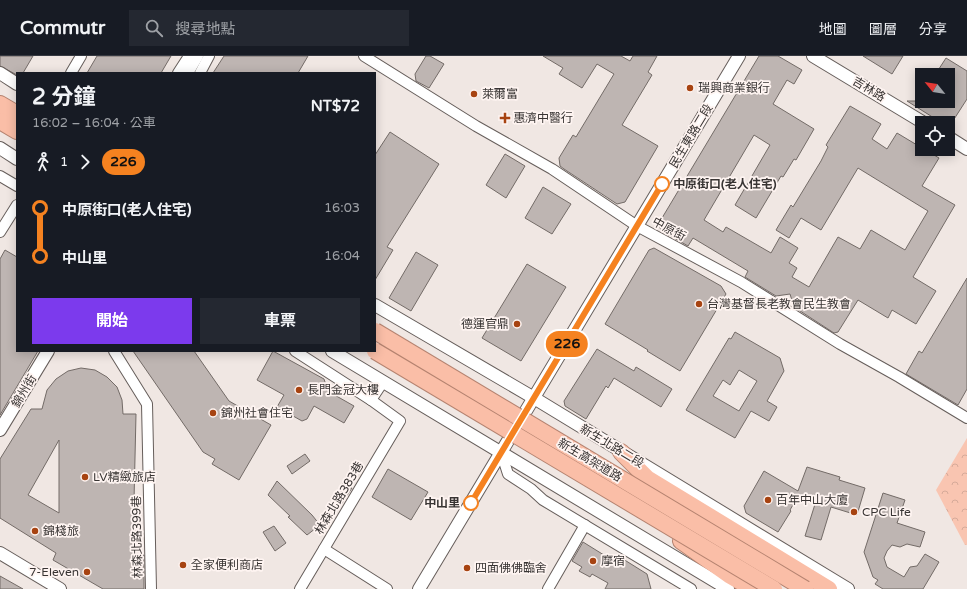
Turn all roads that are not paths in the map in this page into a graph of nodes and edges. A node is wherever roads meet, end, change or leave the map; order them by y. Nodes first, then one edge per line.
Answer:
1 (81, 56) edge
2 (188, 56) edge
3 (197, 56) edge
4 (209, 56) edge
5 (364, 56) edge
6 (739, 56) edge
7 (813, 56) edge
8 (72, 72) edge
9 (179, 72) edge
10 (188, 72) edge
11 (201, 72) edge
12 (0, 74) edge
13 (16, 83) edge
14 (0, 104) edge
15 (16, 113) edge
16 (915, 118) edge
17 (0, 120) edge
18 (16, 130) edge
19 (955, 141) edge
20 (0, 148) edge
21 (967, 149) edge
22 (16, 158) edge
23 (0, 176) edge
24 (16, 185) edge
25 (16, 208) edge
26 (637, 226) junction
27 (0, 232) edge
28 (376, 306) edge
29 (376, 332) edge
30 (47, 352) edge
31 (115, 352) edge
32 (297, 352) edge
33 (334, 352) edge
34 (376, 352) edge
35 (383, 382) junction
36 (371, 400) junction
37 (533, 400) junction
38 (967, 418) edge
39 (0, 430) edge
40 (503, 450) junction
41 (621, 452) junction
42 (610, 491) junction
43 (585, 525) junction
44 (324, 549) junction
45 (0, 553) edge
46 (60, 589) edge
47 (151, 589) edge
48 (300, 589) edge
49 (387, 589) edge
50 (420, 589) edge
51 (548, 589) edge
52 (691, 589) edge
53 (728, 589) edge
54 (753, 589) edge
55 (774, 589) edge
56 (804, 589) edge
57 (829, 589) edge
58 (848, 589) edge

1 - 8 street
2 - 9 street
3 - 10 street
4 - 11 street
5 - 26 street, 中原街
6 - 26 street, 民生東路二段
7 - 16 street, 吉林路
12 - 13 street
14 - 15 highway
17 - 18 highway
19 - 21 street
20 - 22 street
23 - 24 street
25 - 27 street
26 - 37 street, 民生東路二段
26 - 38 street, 中原街
28 - 37 street, 新生北路二段
29 - 56 highway, 新生高架道路, bridge
30 - 39 street, 錦州街
31 - 47 street, 林森北路399巷
32 - 36 street
33 - 35 street
34 - 42 highway, 新生高架道路, bridge
35 - 36 street
35 - 40 street
36 - 44 street, 林森北路383巷
37 - 40 street, 民生東路二段, bridge
37 - 41 street, 新生北路二段
40 - 43 street
40 - 50 street, 民生東路二段
40 - 53 street
41 - 57 highway
41 - 58 street, 新生北路二段
42 - 54 highway, bridge
42 - 55 highway, 新生高架道路, bridge
43 - 51 street
43 - 52 street
44 - 48 street, 林森北路383巷
44 - 49 street
45 - 46 street

